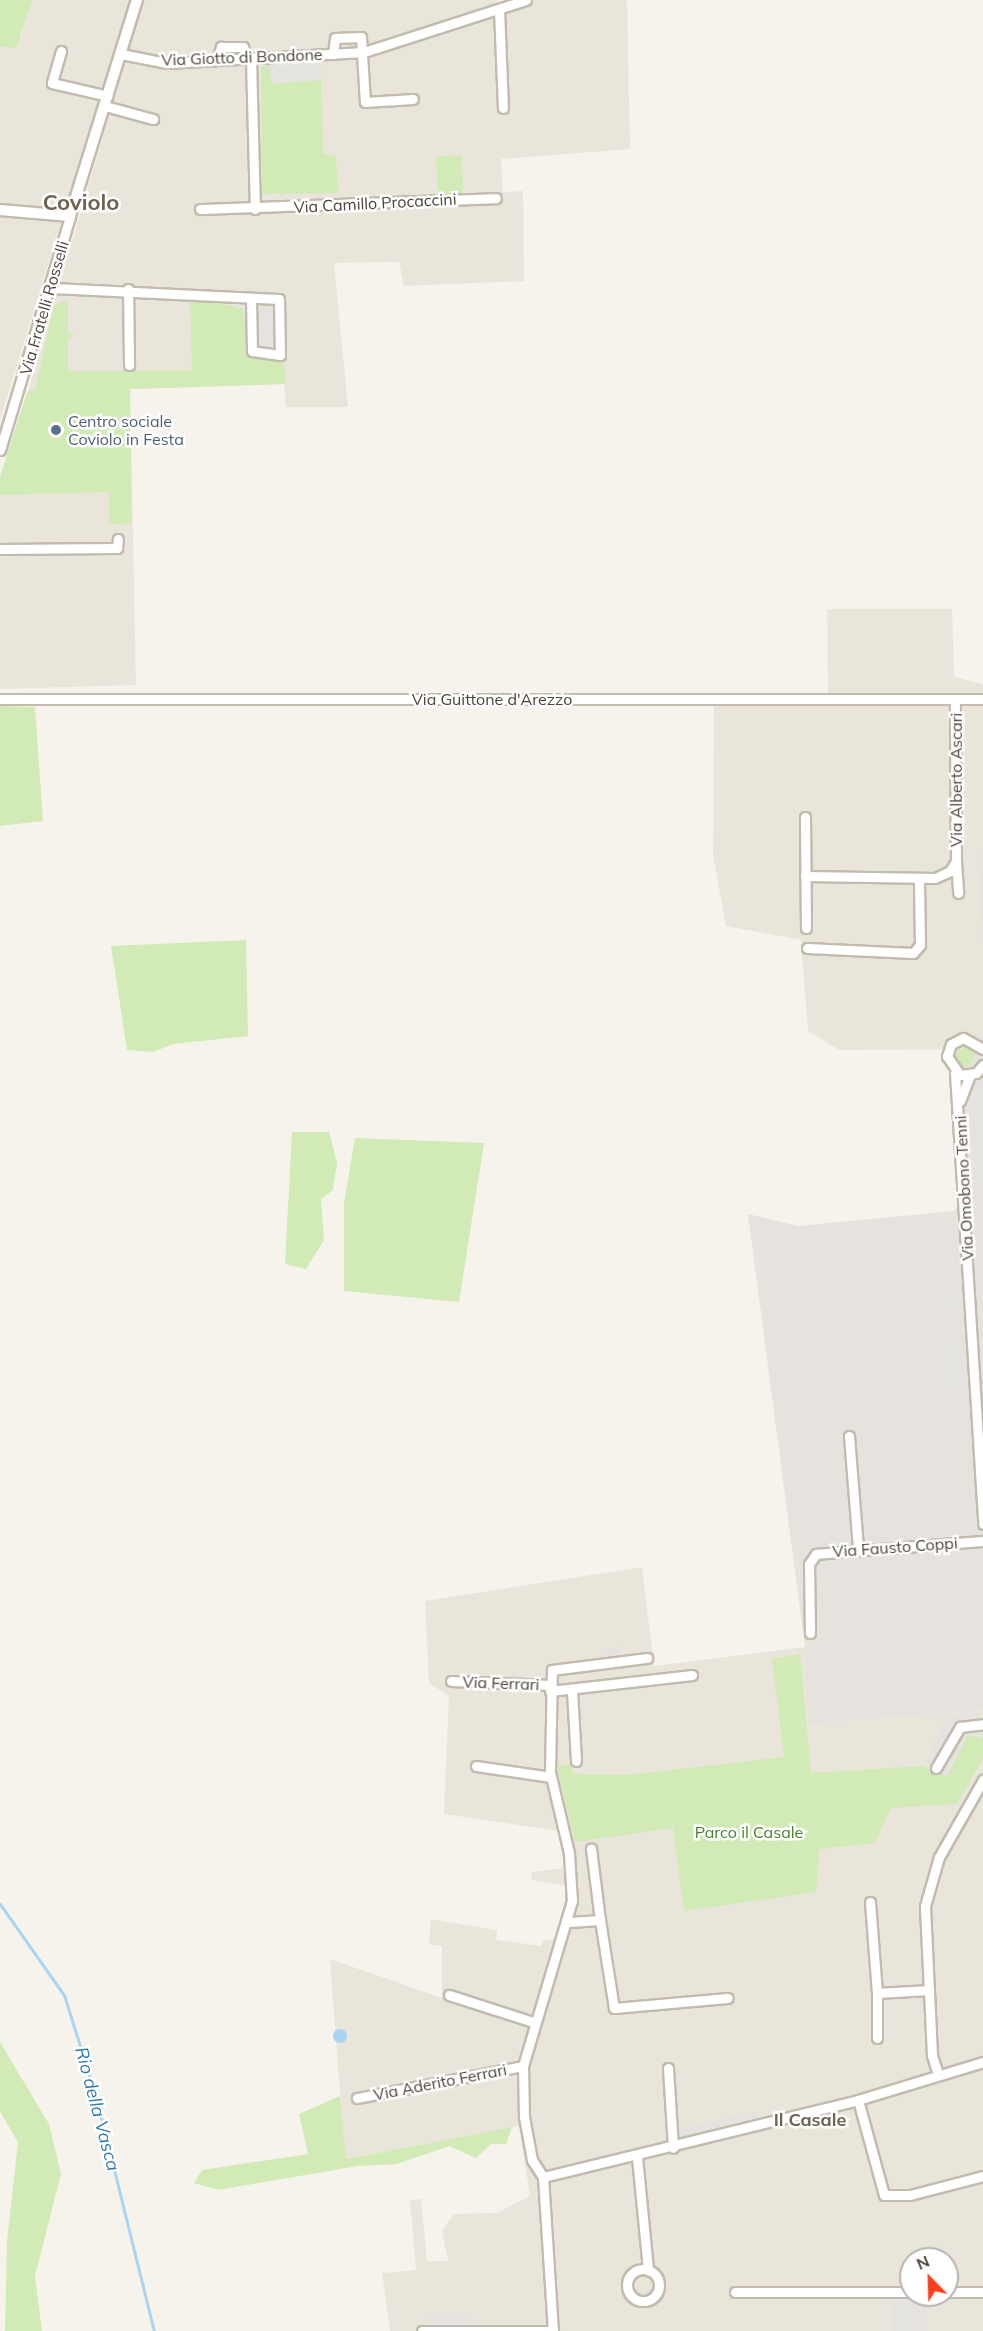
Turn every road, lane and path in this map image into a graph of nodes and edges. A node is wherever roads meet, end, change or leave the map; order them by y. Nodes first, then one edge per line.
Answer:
1 (137, 0) edge
2 (525, 0) edge
3 (499, 9) junction
4 (61, 51) dead end
5 (364, 52) junction
6 (121, 54) junction
7 (333, 54) junction
8 (249, 59) junction
9 (413, 99) dead end
10 (106, 101) junction
11 (503, 108) dead end
12 (153, 119) dead end
13 (496, 198) dead end
14 (200, 209) dead end
15 (255, 209) junction
16 (0, 210) edge
17 (70, 216) junction
18 (52, 288) junction
19 (128, 289) junction
20 (251, 298) junction
21 (129, 365) dead end
22 (0, 450) edge
23 (118, 539) dead end
24 (0, 549) edge
25 (0, 699) edge
26 (956, 699) junction
27 (983, 699) edge
28 (805, 817) dead end
29 (956, 861) junction
30 (805, 876) junction
31 (919, 878) junction
32 (958, 893) dead end
33 (806, 928) dead end
34 (807, 948) dead end
35 (982, 1046) edge
36 (983, 1065) edge
37 (955, 1073) junction
38 (970, 1075) junction
39 (960, 1103) junction
40 (980, 1422) edge
41 (849, 1436) dead end
42 (983, 1524) edge
43 (983, 1541) edge
44 (858, 1548) junction
45 (810, 1633) dead end
46 (647, 1658) dead end
47 (692, 1676) dead end
48 (451, 1681) dead end
49 (551, 1688) junction
50 (572, 1691) junction
51 (983, 1724) edge
52 (576, 1761) dead end
53 (476, 1766) dead end
54 (936, 1768) dead end
55 (551, 1777) junction
56 (983, 1780) edge
57 (591, 1849) dead end
58 (870, 1902) dead end
59 (600, 1920) junction
60 (570, 1923) junction
61 (929, 1990) junction
62 (878, 1993) junction
63 (449, 1995) dead end
64 (728, 1998) dead end
65 (533, 2022) junction
66 (877, 2038) dead end
67 (983, 2062) edge
68 (523, 2066) junction
69 (668, 2068) dead end
70 (939, 2074) junction
71 (357, 2098) dead end
72 (858, 2100) junction
73 (673, 2148) junction
74 (637, 2157) junction
75 (983, 2176) edge
76 (543, 2177) junction
77 (648, 2270) dead end
78 (735, 2292) dead end
79 (899, 2292) edge
80 (959, 2292) edge
81 (983, 2292) edge
82 (472, 2330) edge
83 (422, 2331) edge
84 (553, 2331) edge

1 - 6 street, Via Fratelli Rosselli
2 - 3 street, Via Giotto di Bondone
3 - 5 street, Via Giotto di Bondone
3 - 11 street
4 - 10 street
5 - 7 street, Via Giotto di Bondone
5 - 7 street
5 - 9 street
6 - 8 street, Via Giotto di Bondone
6 - 10 street, Via Fratelli Rosselli
7 - 8 street, Via Giotto di Bondone
8 - 15 street
10 - 12 street
10 - 17 street, Via Fratelli Rosselli
13 - 15 street, Via Camillo Procaccini
14 - 15 street, Via Camillo Procaccini
16 - 17 street
17 - 18 street, Via Fratelli Rosselli
18 - 19 street
18 - 22 street, Via Fratelli Rosselli
19 - 20 street
19 - 21 street
20 - 20 street
23 - 24 street
25 - 26 street, Via Guittone d'Arezzo
26 - 27 street, Via Guittone d'Arezzo
26 - 29 street, Via Alberto Ascari
28 - 30 street
29 - 31 street, Via Alberto Ascari
29 - 32 street, Via Alberto Ascari
30 - 31 street, Via Alberto Ascari
30 - 33 street
31 - 34 street
35 - 37 street, Via Omobono Tenni
36 - 38 street
37 - 38 street
37 - 39 street, Via Omobono Tenni
38 - 39 street, Via Omobono Tenni
39 - 40 street, Via Omobono Tenni
40 - 42 street, Via Omobono Tenni
41 - 44 street
43 - 44 street, Via Fausto Coppi
44 - 45 street, Via Fausto Coppi
46 - 49 street
47 - 50 street
48 - 49 street, Via Ferrari
49 - 50 street
49 - 55 street, Via Aderito Ferrari
50 - 52 street
51 - 54 street
53 - 55 street
55 - 60 street, Via Aderito Ferrari
56 - 61 street
57 - 59 street
58 - 62 street
59 - 60 street
59 - 64 street
60 - 65 street, Via Aderito Ferrari
61 - 62 street
61 - 70 street
62 - 66 street
63 - 65 street
65 - 68 street, Via Aderito Ferrari
67 - 70 street
68 - 71 street, Via Aderito Ferrari
68 - 76 street, Via Aderito Ferrari
69 - 73 street
70 - 72 street
72 - 73 street
72 - 75 street
73 - 74 street
74 - 76 street
74 - 77 street
76 - 84 street
78 - 79 street
80 - 81 street
82 - 83 street
82 - 84 street

